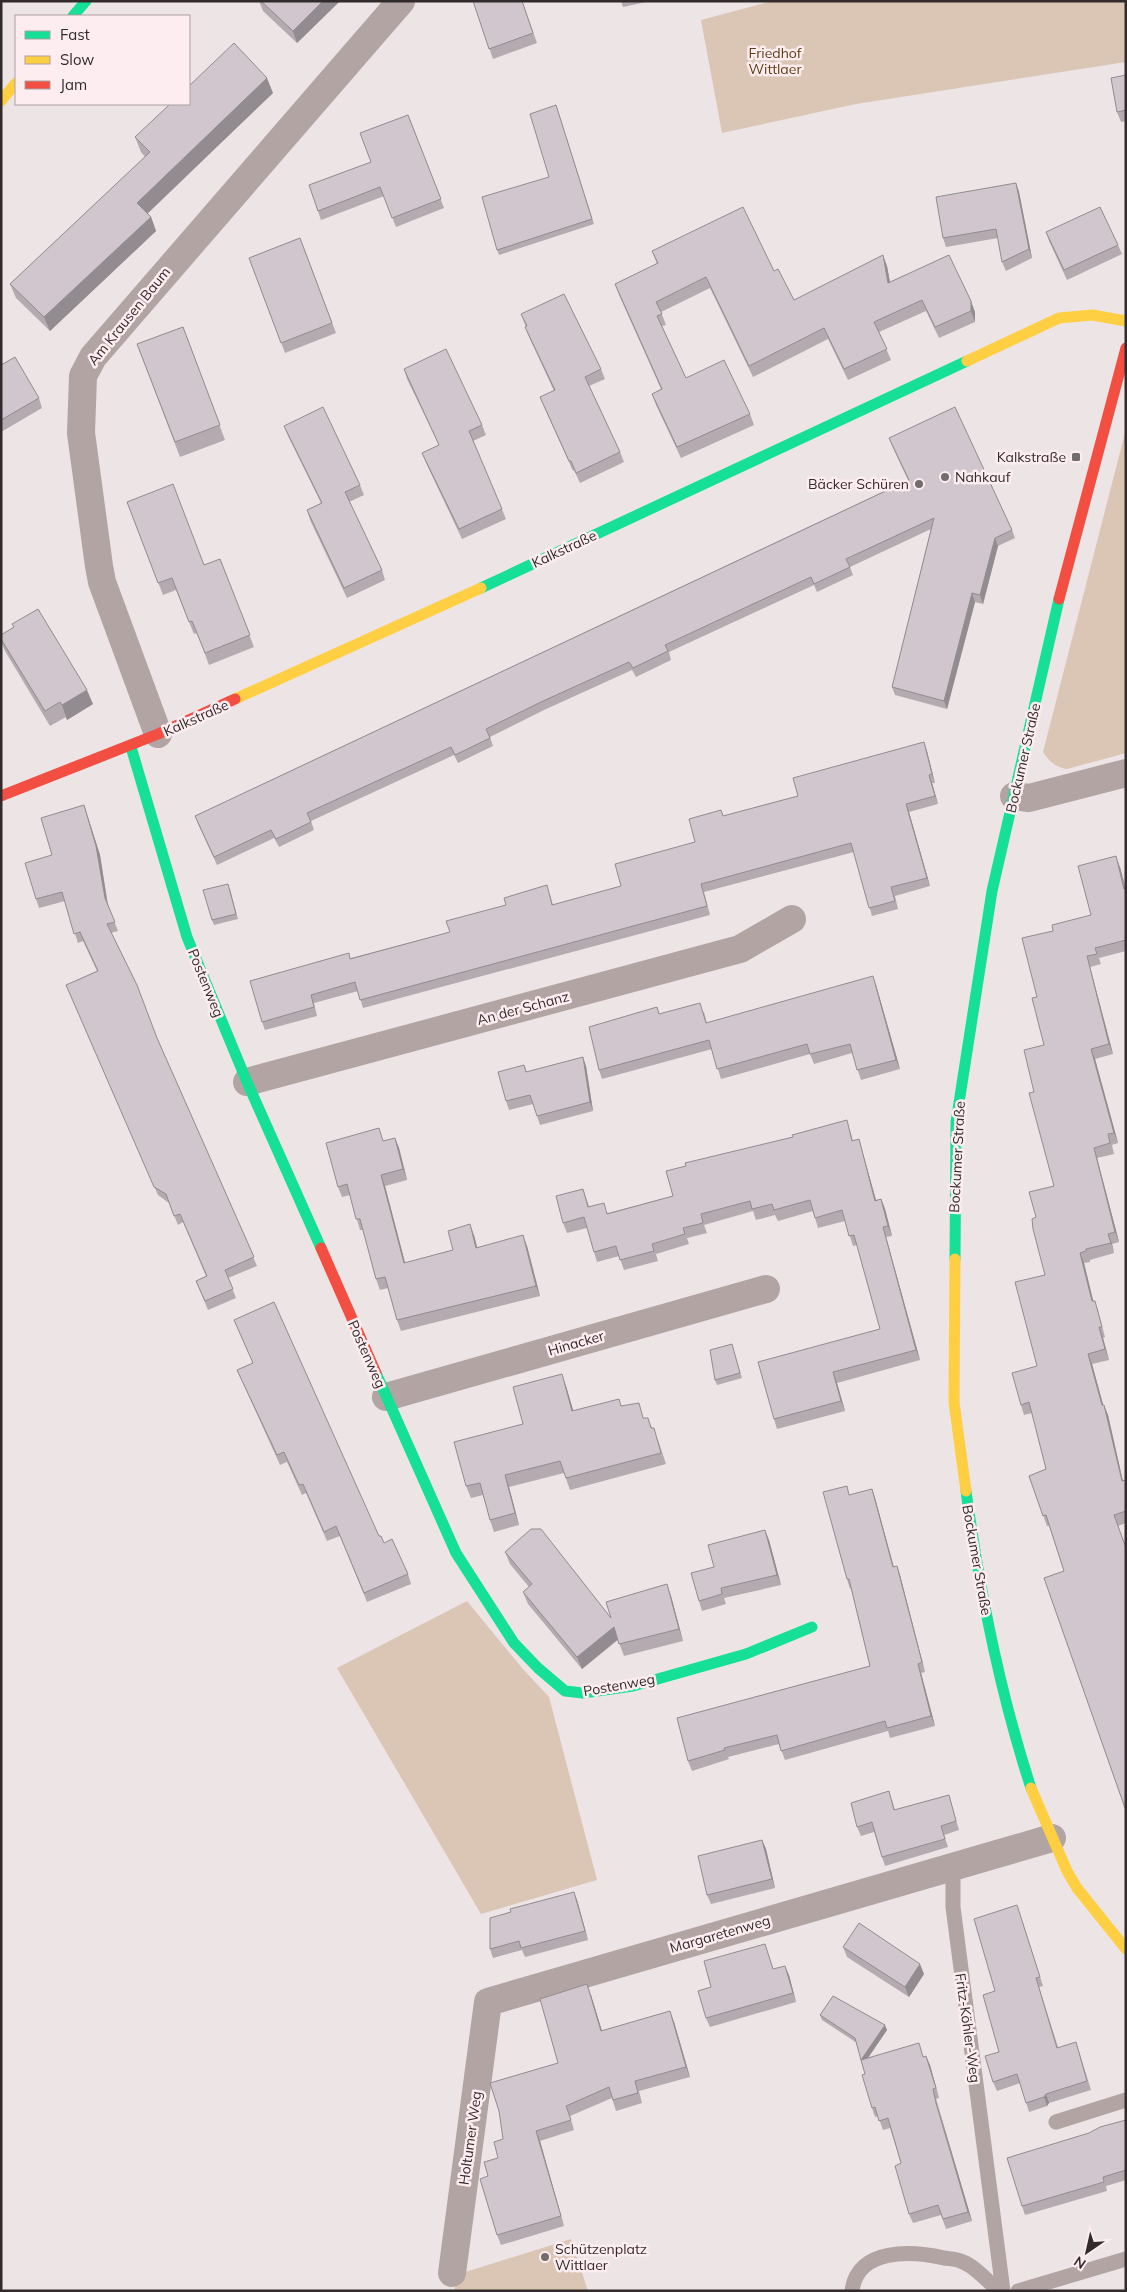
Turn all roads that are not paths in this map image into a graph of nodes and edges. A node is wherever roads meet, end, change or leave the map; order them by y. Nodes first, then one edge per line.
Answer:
1 (86, 1) edge
2 (401, 1) edge
3 (74, 15) edge
4 (15, 84) edge
5 (1, 101) edge
6 (1126, 321) edge
7 (1126, 348) edge
8 (158, 734) junction
9 (131, 747) junction
10 (1126, 773) edge
11 (1, 796) edge
12 (1014, 796) junction
13 (792, 918) dead end
14 (247, 1082) junction
15 (766, 1289) dead end
16 (386, 1398) junction
17 (812, 1627) dead end
18 (1052, 1838) junction
19 (953, 1866) junction
20 (1126, 1949) edge
21 (488, 2002) joint
22 (1126, 2100) edge
23 (1056, 2122) dead end
24 (1126, 2259) edge
25 (452, 2273) dead end
26 (1002, 2285) edge
27 (852, 2291) edge
28 (1018, 2291) edge

1 - 3 street
2 - 8 street, Am Krausen Baum
4 - 5 street
6 - 8 street, Kalkstraße
7 - 12 street, Bockumer Straße
8 - 9 street, Kalkstraße
9 - 11 street, Kalkstraße
9 - 14 street, Postenweg
10 - 12 street
12 - 18 street, Bockumer Straße
13 - 14 street, An der Schanz
14 - 16 street, Postenweg
15 - 16 street, Hinacker
16 - 17 street, Postenweg
18 - 19 street
18 - 20 street, Bockumer Straße
19 - 21 street, Margaretenweg
19 - 26 lane, Fritz-Köhler-Weg
21 - 25 street, Holtumer Weg
22 - 23 lane
24 - 28 lane
26 - 27 lane

